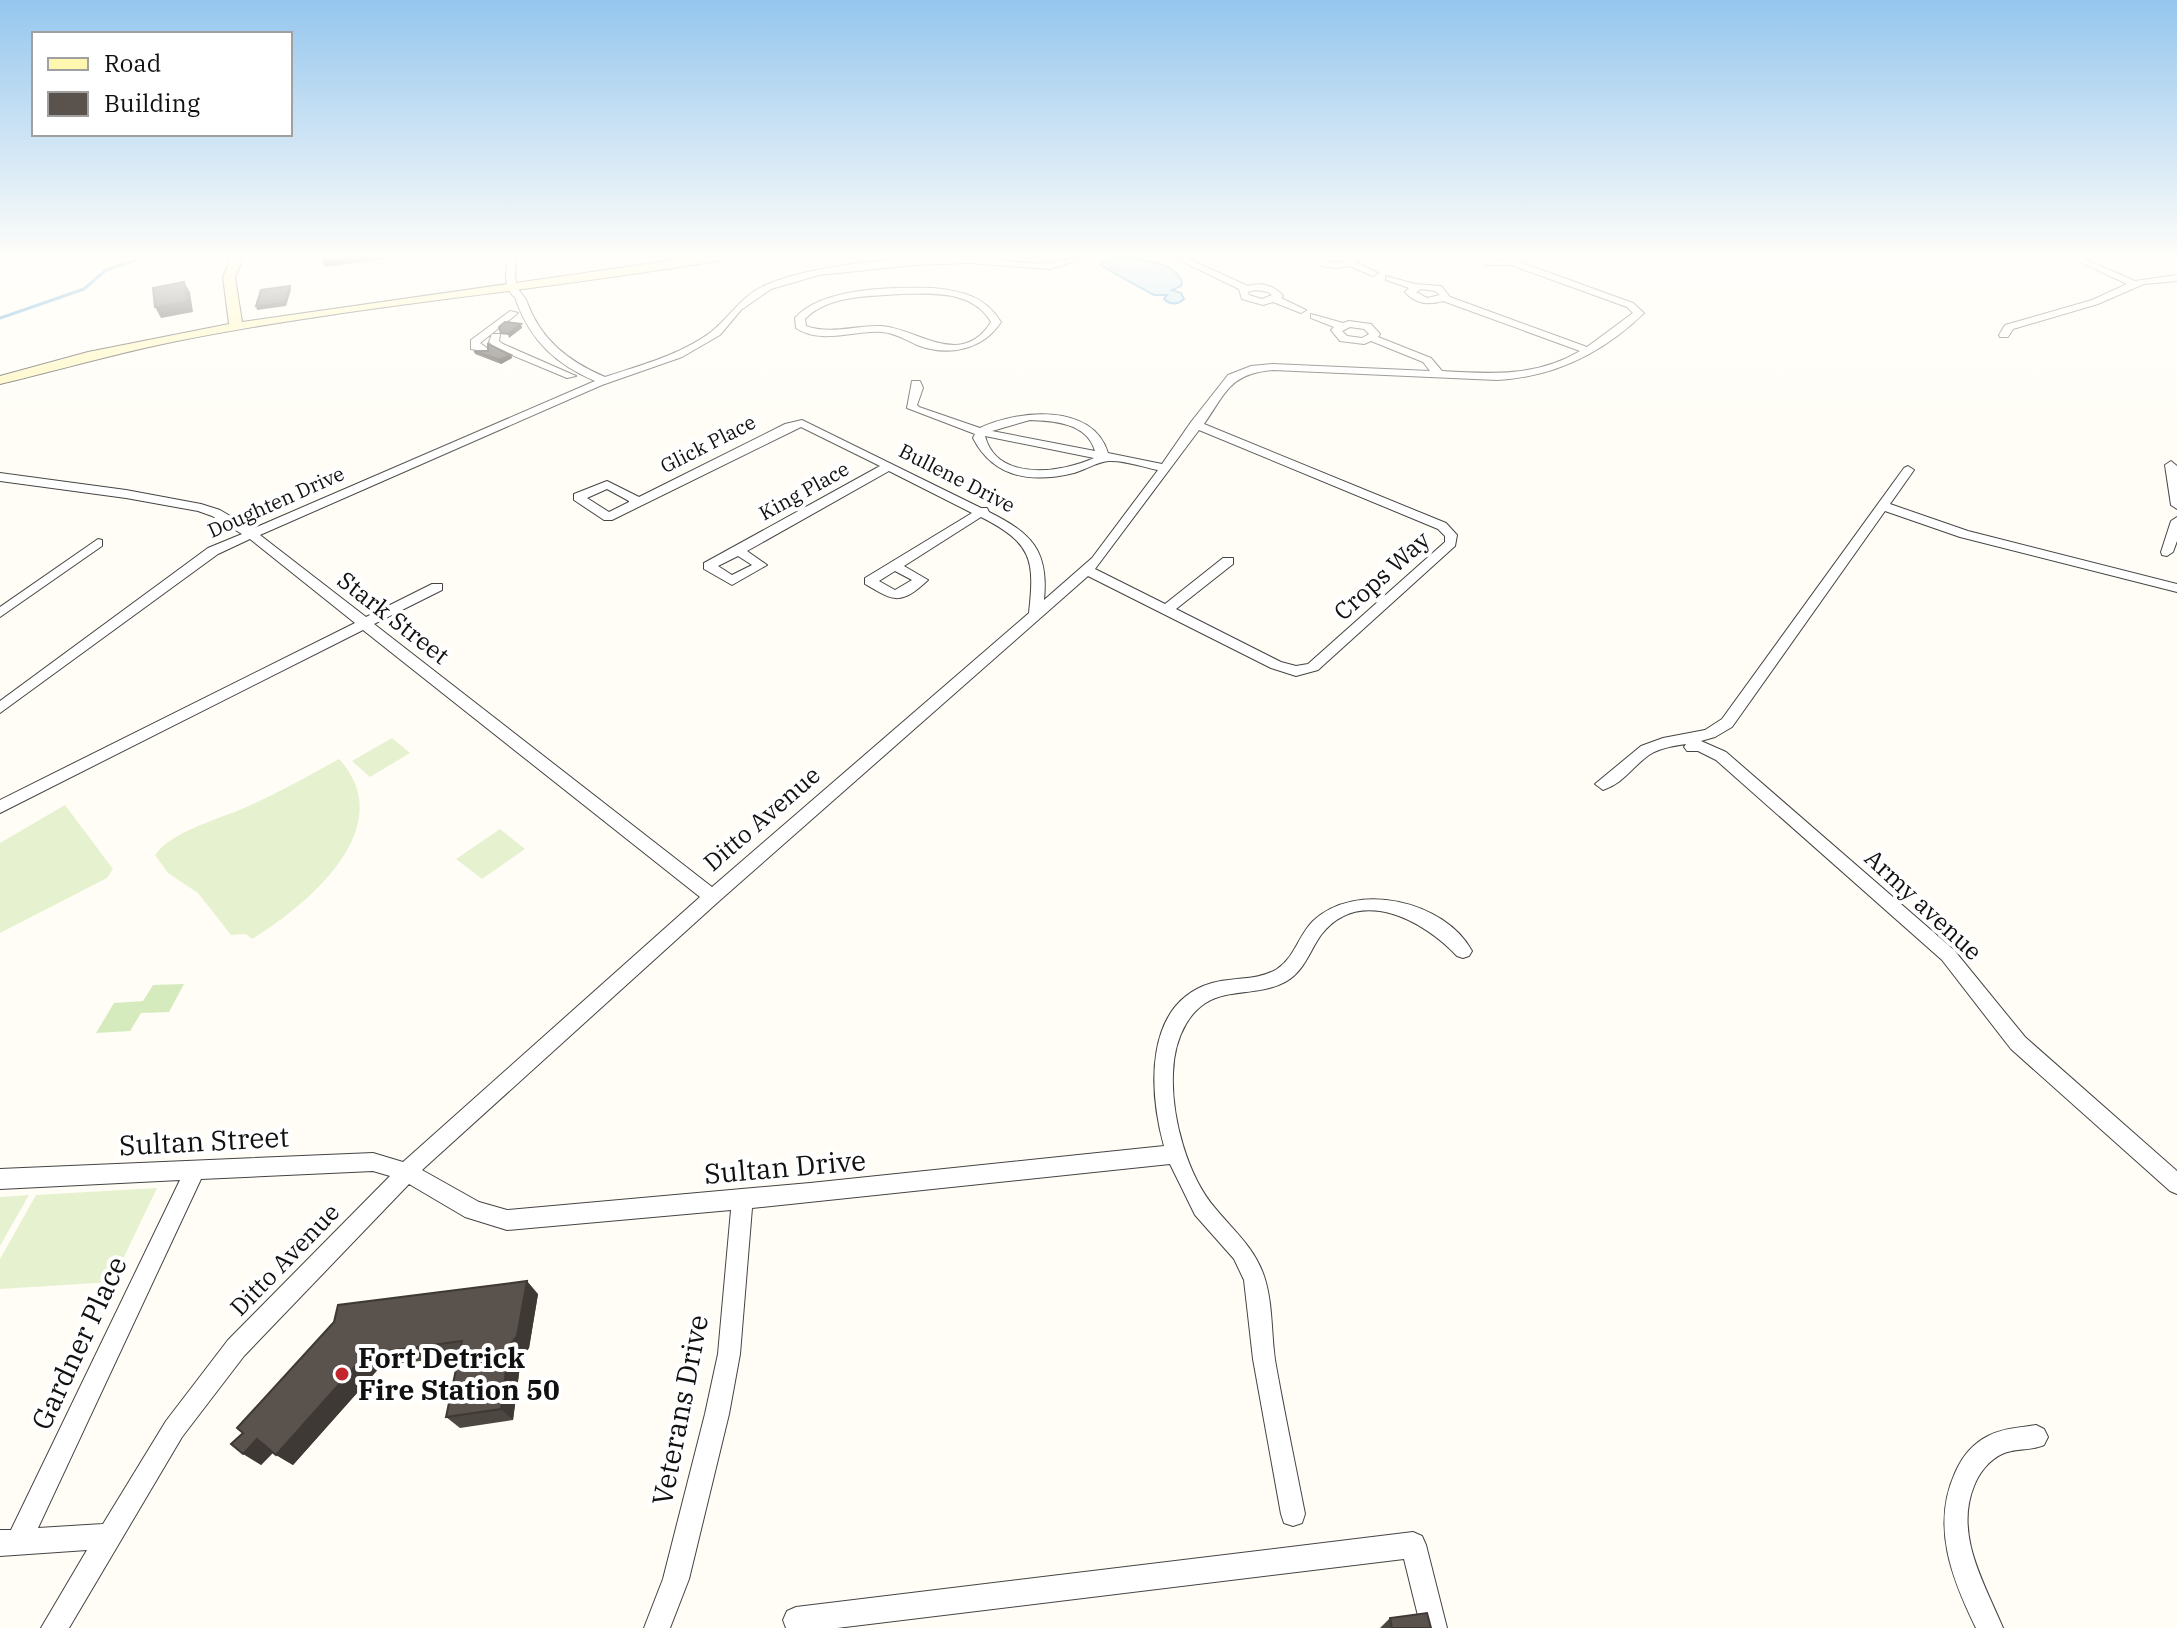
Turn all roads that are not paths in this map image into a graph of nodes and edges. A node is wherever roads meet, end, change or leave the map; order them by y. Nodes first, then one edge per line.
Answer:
1 (206, 332) edge
2 (488, 332) edge
3 (538, 332) edge
4 (716, 332) edge
5 (822, 332) edge
6 (847, 332) edge
7 (899, 332) edge
8 (991, 332) edge
9 (1338, 332) edge
10 (1373, 332) edge
11 (1536, 332) edge
12 (1612, 332) edge
13 (2006, 332) edge
14 (2004, 335) dead end
15 (496, 336) dead end
16 (1372, 338) junction
17 (483, 350) edge
18 (1588, 351) junction
19 (509, 360) edge
20 (547, 364) junction
21 (1439, 375) junction
22 (0, 380) edge
23 (916, 383) dead end
24 (598, 384) junction
25 (799, 423) joint
26 (1195, 424) junction
27 (981, 432) junction
28 (1103, 458) junction
29 (2171, 465) dead end
30 (889, 466) junction
31 (1164, 468) junction
32 (1908, 470) dead end
33 (0, 477) edge
34 (636, 503) dead end
35 (2177, 505) edge
36 (1883, 506) junction
37 (983, 511) junction
38 (2177, 521) edge
39 (251, 534) junction
40 (98, 543) dead end
41 (738, 551) dead end
42 (2167, 552) dead end
43 (1228, 561) dead end
44 (895, 566) dead end
45 (1087, 570) junction
46 (1041, 584) junction
47 (437, 587) dead end
48 (1066, 588) junction
49 (2177, 588) edge
50 (1166, 610) junction
51 (0, 613) edge
52 (1035, 613) junction
53 (363, 623) junction
54 (0, 708) edge
55 (1692, 747) dead end
56 (1603, 784) dead end
57 (0, 807) edge
58 (712, 897) junction
59 (1463, 951) dead end
60 (1178, 1154) junction
61 (195, 1170) junction
62 (409, 1171) junction
63 (0, 1179) edge
64 (2177, 1184) edge
65 (742, 1199) junction
66 (2036, 1437) dead end
67 (1293, 1514) dead end
68 (109, 1536) junction
69 (9, 1543) edge
70 (796, 1620) dead end
71 (54, 1628) edge
72 (657, 1628) edge
73 (1434, 1628) edge
74 (1990, 1628) edge

1 - 22 main road
2 - 17 street
3 - 24 street
4 - 24 street, Doughten Drive
5 - 6 street
7 - 8 street
9 - 16 street
10 - 16 street
11 - 18 street
12 - 18 street, Ditto Avenue
13 - 14 street
15 - 20 street
16 - 21 street
18 - 21 street, Ditto Avenue
19 - 20 street
20 - 24 street
21 - 26 street, Ditto Avenue
23 - 27 street
24 - 39 street, Doughten Drive
25 - 30 street, Bullene Drive
25 - 34 street, Glick Place
26 - 31 street, Ditto Avenue
26 - 50 street, Crops Way
27 - 28 street
27 - 28 street
27 - 28 street
28 - 31 street
29 - 35 street
30 - 37 street, Bullene Drive
30 - 41 street, King Place
31 - 45 street, Ditto Avenue
32 - 36 street
33 - 39 street, Stark Street
36 - 49 street
36 - 56 street
37 - 44 street
37 - 46 street, Bullene Drive
38 - 42 street
39 - 53 street, Stark Street
39 - 54 street, Doughten Drive
40 - 51 street
43 - 50 street
45 - 48 street, Ditto Avenue
45 - 50 street, Crops Way
46 - 48 street
46 - 52 street, Bullene Drive
47 - 53 street
48 - 52 street, Ditto Avenue
52 - 58 street, Ditto Avenue
53 - 57 street
53 - 58 street, Stark Street
55 - 64 street, Army avenue
58 - 62 street, Ditto Avenue
59 - 60 street
60 - 65 street, Sultan Drive
60 - 67 street
61 - 62 street, Sultan Street
61 - 63 street, Sultan Street
61 - 69 street, Gardner Place
62 - 65 street, Sultan Drive
62 - 68 street, Ditto Avenue
65 - 72 street, Veterans Drive
66 - 74 street
68 - 69 street
68 - 71 street, Ditto Avenue
70 - 73 street

